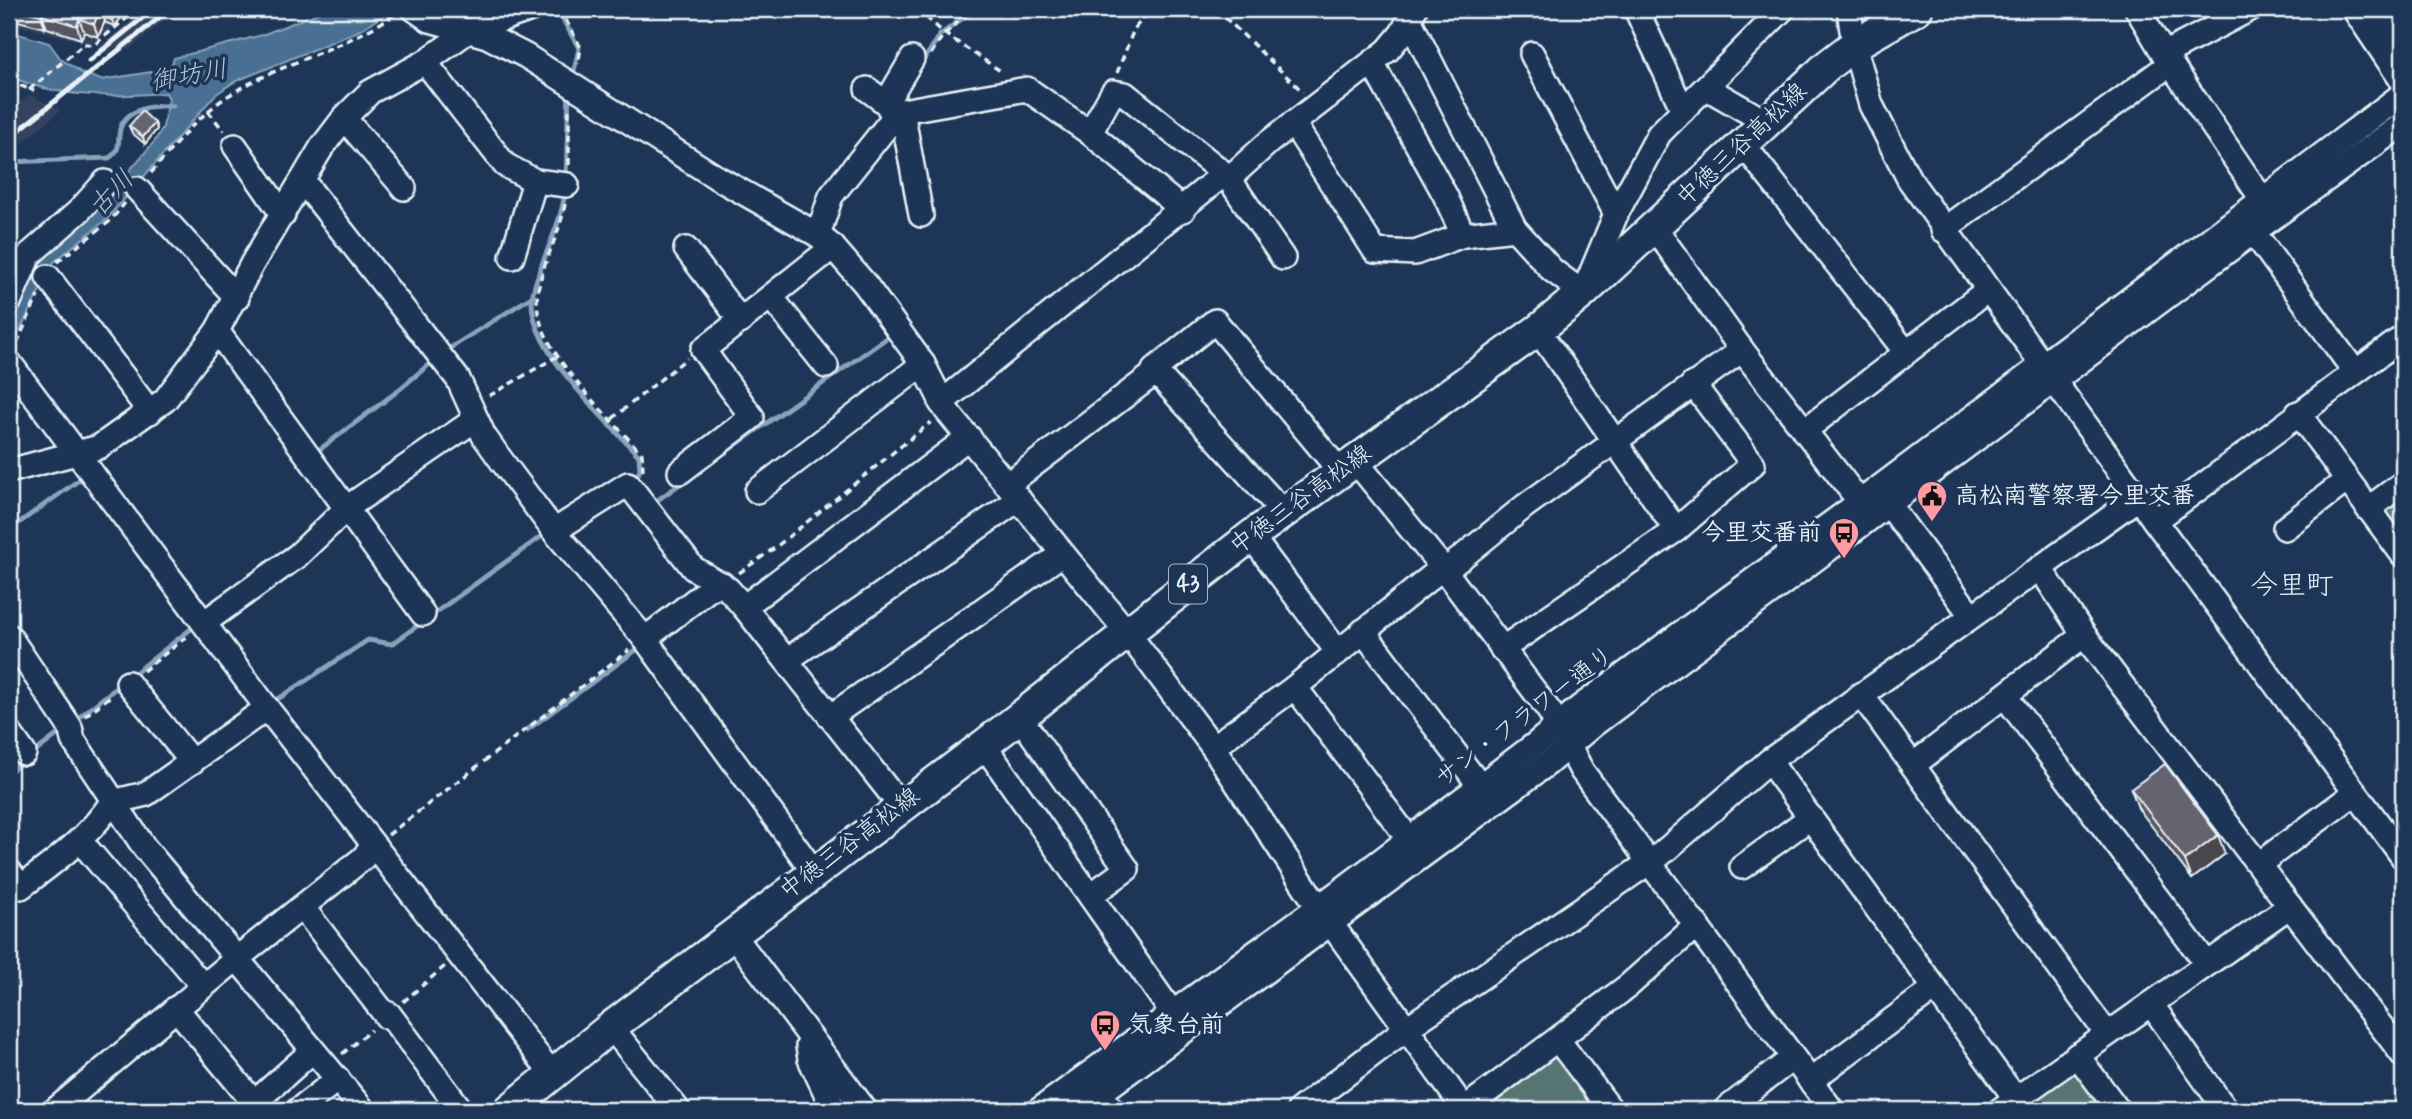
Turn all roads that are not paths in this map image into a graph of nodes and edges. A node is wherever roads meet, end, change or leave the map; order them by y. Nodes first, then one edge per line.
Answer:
1 (414, 9) edge
2 (531, 9) edge
3 (1636, 9) edge
4 (1783, 9) edge
5 (1849, 9) edge
6 (1917, 9) edge
7 (2137, 9) edge
8 (2250, 9) edge
9 (2358, 9) edge
10 (2385, 9) edge
11 (1412, 15) edge
12 (468, 31) junction
13 (2403, 37) edge
14 (1854, 45) junction
15 (1532, 54) dead end
16 (912, 59) dead end
17 (2167, 59) junction
18 (425, 62) junction
19 (1372, 63) junction
20 (2403, 76) edge
21 (1707, 88) junction
22 (867, 89) dead end
23 (2403, 94) edge
24 (894, 110) junction
25 (1683, 110) junction
26 (344, 118) junction
27 (1766, 122) junction
28 (1293, 123) junction
29 (2403, 124) edge
30 (1090, 133) junction
31 (1743, 144) junction
32 (235, 146) road end
33 (1227, 176) junction
34 (303, 181) junction
35 (535, 181) junction
36 (105, 182) dead end
37 (567, 186) road end
38 (404, 188) dead end
39 (137, 189) road end
40 (2268, 209) junction
41 (1183, 210) junction
42 (1616, 214) junction
43 (283, 215) junction
44 (922, 215) dead end
45 (2247, 223) junction
46 (1654, 227) junction
47 (1515, 229) junction
48 (1943, 230) junction
49 (1463, 235) junction
50 (825, 241) junction
51 (686, 249) dead end
52 (512, 257) dead end
53 (1283, 258) dead end
54 (48, 277) road end
55 (1989, 289) junction
56 (1583, 293) junction
57 (771, 297) junction
58 (237, 298) junction
59 (9, 300) edge
60 (741, 321) junction
61 (1538, 330) junction
62 (217, 331) junction
63 (2403, 337) edge
64 (1742, 350) junction
65 (1906, 352) junction
66 (11, 356) edge
67 (923, 364) junction
68 (825, 366) dead end
69 (2355, 372) junction
70 (1155, 373) junction
71 (2049, 373) junction
72 (1693, 384) junction
73 (944, 406) junction
74 (149, 412) junction
75 (474, 413) junction
76 (2298, 413) junction
77 (1804, 431) junction
78 (969, 437) junction
79 (1615, 442) junction
80 (80, 455) junction
81 (1347, 465) junction
82 (9, 471) edge
83 (680, 472) dead end
84 (2347, 480) junction
85 (2403, 483) edge
86 (757, 491) dead end
87 (1014, 492) junction
88 (2138, 498) junction
89 (1875, 499) junction
90 (348, 507) junction
91 (2368, 509) junction
92 (1283, 512) junction
93 (2155, 521) junction
94 (2285, 528) dead end
95 (1676, 530) junction
96 (554, 531) junction
97 (1251, 536) junction
98 (1062, 554) junction
99 (2403, 555) edge
100 (1444, 570) junction
101 (2042, 570) junction
102 (722, 584) junction
103 (744, 607) junction
104 (423, 614) dead end
105 (1971, 615) junction
106 (205, 622) junction
107 (1363, 631) junction
108 (1127, 632) junction
109 (2084, 635) junction
110 (9, 636) edge
111 (645, 639) junction
112 (1503, 649) junction
113 (1337, 651) junction
114 (787, 660) junction
115 (128, 683) road end
116 (1295, 687) junction
117 (1861, 694) junction
118 (2004, 696) junction
119 (267, 708) junction
120 (1019, 716) junction
121 (830, 717) junction
122 (9, 732) edge
123 (1564, 736) junction
124 (984, 745) junction
125 (1213, 747) junction
126 (24, 753) dead end
127 (1769, 761) junction
128 (192, 762) junction
129 (1913, 765) junction
130 (1480, 786) junction
131 (2356, 793) junction
132 (112, 802) junction
133 (900, 805) junction
134 (1811, 817) junction
135 (1408, 838) junction
136 (373, 846) junction
137 (89, 850) dead end
138 (2403, 857) edge
139 (1649, 862) junction
140 (2259, 864) junction
141 (1742, 867) dead end
142 (9, 871) edge
143 (814, 872) junction
144 (1091, 895) junction
145 (2290, 906) junction
146 (303, 908) junction
147 (1325, 915) junction
148 (1697, 925) junction
149 (732, 933) junction
150 (235, 960) junction
151 (2207, 964) junction
152 (203, 986) junction
153 (1935, 988) junction
154 (2151, 1004) junction
155 (176, 1008) junction
156 (1173, 1014) junction
157 (611, 1027) junction
158 (1407, 1028) junction
159 (805, 1032) junction
160 (2107, 1034) junction
161 (1558, 1040) junction
162 (312, 1052) junction
163 (2077, 1055) junction
164 (2403, 1055) edge
165 (1793, 1058) junction
166 (553, 1075) junction
167 (338, 1079) junction
168 (1810, 1081) junction
169 (1106, 1102) edge
170 (2008, 1105) edge
171 (257, 1106) edge
172 (55, 1110) edge
173 (298, 1110) edge
174 (363, 1110) edge
175 (461, 1110) edge
176 (509, 1110) edge
177 (678, 1110) edge
178 (834, 1110) edge
179 (865, 1110) edge
180 (1039, 1110) edge
181 (1077, 1110) edge
182 (1299, 1110) edge
183 (1464, 1110) edge
184 (1611, 1110) edge
185 (1725, 1110) edge
186 (1832, 1110) edge
187 (2118, 1110) edge
188 (2226, 1110) edge

1 - 12 street
2 - 12 street
3 - 25 street
4 - 21 street
5 - 14 street
6 - 14 main road, 中徳三谷高松線 / 43
7 - 17 street
8 - 17 street
9 - 20 main road
10 - 13 main road
11 - 19 street
11 - 47 street
12 - 18 street
12 - 50 street
14 - 27 main road, 中徳三谷高松線 / 43
14 - 48 street
15 - 42 street
16 - 24 street
17 - 40 street
17 - 48 street
18 - 26 street
18 - 35 street
19 - 28 street
19 - 49 street
21 - 25 street
21 - 27 street
22 - 24 street
23 - 40 street
24 - 30 street
24 - 44 street
24 - 50 street
25 - 42 street
26 - 34 street
26 - 38 street
27 - 31 main road, 中徳三谷高松線 / 43
28 - 33 street
28 - 49 street
29 - 40 street
30 - 33 street
30 - 41 street
31 - 46 main road, 中徳三谷高松線 / 43
31 - 65 street
32 - 43 street
33 - 41 street
33 - 53 street
34 - 43 street
34 - 75 street
35 - 37 street
35 - 52 street
36 - 59 street
39 - 58 street
40 - 45 street, サン・フラワー通り
41 - 73 street
42 - 56 street
43 - 58 street
45 - 69 street
45 - 71 street, サン・フラワー通り
46 - 56 main road, 中徳三谷高松線 / 43
46 - 64 street
47 - 49 street
47 - 56 street
48 - 55 street
50 - 57 street
50 - 67 street
51 - 60 street
54 - 74 street
55 - 65 street
55 - 71 street
56 - 61 main road, 中徳三谷高松線 / 43
57 - 60 street
57 - 68 street
58 - 62 street
60 - 83 street
61 - 79 street
61 - 81 main road, 中徳三谷高松線 / 43
62 - 74 street
62 - 90 street
63 - 69 street
64 - 72 street
64 - 77 street
65 - 77 street
66 - 80 street
67 - 73 street
67 - 86 street
69 - 76 street
70 - 81 street
70 - 87 street
70 - 92 street
71 - 88 street
71 - 89 street, サン・フラワー通り
72 - 79 street
72 - 95 street
73 - 78 street
74 - 80 street
75 - 90 street
75 - 96 street
76 - 84 street
76 - 93 street
77 - 89 street
78 - 87 street
78 - 103 street
79 - 95 street
79 - 100 street
80 - 82 street
80 - 106 street
81 - 92 main road, 中徳三谷高松線 / 43
81 - 100 street
84 - 91 street
84 - 94 street
85 - 91 street
87 - 98 street
87 - 114 street
88 - 93 street
88 - 101 street
89 - 105 street
89 - 123 street, サン・フラワー通り
90 - 104 street
90 - 106 street
91 - 99 street
92 - 97 main road, 中徳三谷高松線 / 43
93 - 131 street
95 - 112 street
96 - 102 street
96 - 111 street
97 - 108 main road, 中徳三谷高松線 / 43
97 - 113 street
98 - 108 street
98 - 121 street
100 - 107 street
100 - 112 street
101 - 105 street
101 - 109 street
102 - 103 street
102 - 111 street
103 - 114 street
105 - 117 street
106 - 119 street
107 - 113 street
107 - 130 street
108 - 120 main road, 中徳三谷高松線 / 43
108 - 125 street
109 - 118 street
109 - 140 street
110 - 132 street
111 - 143 street
112 - 123 street
113 - 116 street
114 - 121 street
115 - 128 street
116 - 125 street
116 - 135 street
117 - 127 street
117 - 129 street
118 - 129 street
118 - 151 street
119 - 128 street
119 - 136 street
120 - 124 main road, 中徳三谷高松線 / 43
120 - 144 street
121 - 133 street
122 - 126 street
123 - 130 street, サン・フラワー通り
123 - 139 street
123 - 147 street, サン・フラワー通り
124 - 133 main road, 中徳三谷高松線 / 43
124 - 144 street
125 - 147 street
127 - 134 street
127 - 139 street
128 - 132 street
129 - 160 street
130 - 135 street, サン・フラワー通り
131 - 138 street
131 - 140 street
132 - 142 street
132 - 150 street
133 - 143 main road, 中徳三谷高松線 / 43
134 - 141 street
134 - 153 street
135 - 147 street, サン・フラワー通り
136 - 146 street
136 - 166 street
137 - 152 street
139 - 148 street
139 - 158 street
140 - 145 street
143 - 149 main road, 中徳三谷高松線 / 43
144 - 156 street
145 - 151 street
145 - 164 street
146 - 150 street
146 - 175 street
147 - 156 street, サン・フラワー通り
147 - 158 street
147 - 169 street, サン・フラワー通り
148 - 161 street
148 - 165 street
149 - 157 main road, 中徳三谷高松線 / 43
149 - 159 street
150 - 152 street
150 - 162 street
151 - 154 street
152 - 155 street
153 - 168 street
153 - 170 street
154 - 160 street
154 - 188 street
155 - 171 street
155 - 172 street
156 - 180 street, サン・フラワー通り
157 - 166 main road, 中徳三谷高松線 / 43
157 - 177 street
158 - 182 street
158 - 183 street
159 - 178 street
159 - 179 street
160 - 163 street
161 - 183 street
161 - 184 street
162 - 167 street
162 - 171 street
163 - 170 street
163 - 187 street
165 - 168 street
165 - 185 street
166 - 176 main road, 中徳三谷高松線 / 43
167 - 173 street
167 - 174 street
168 - 186 street
169 - 181 street, サン・フラワー通り

